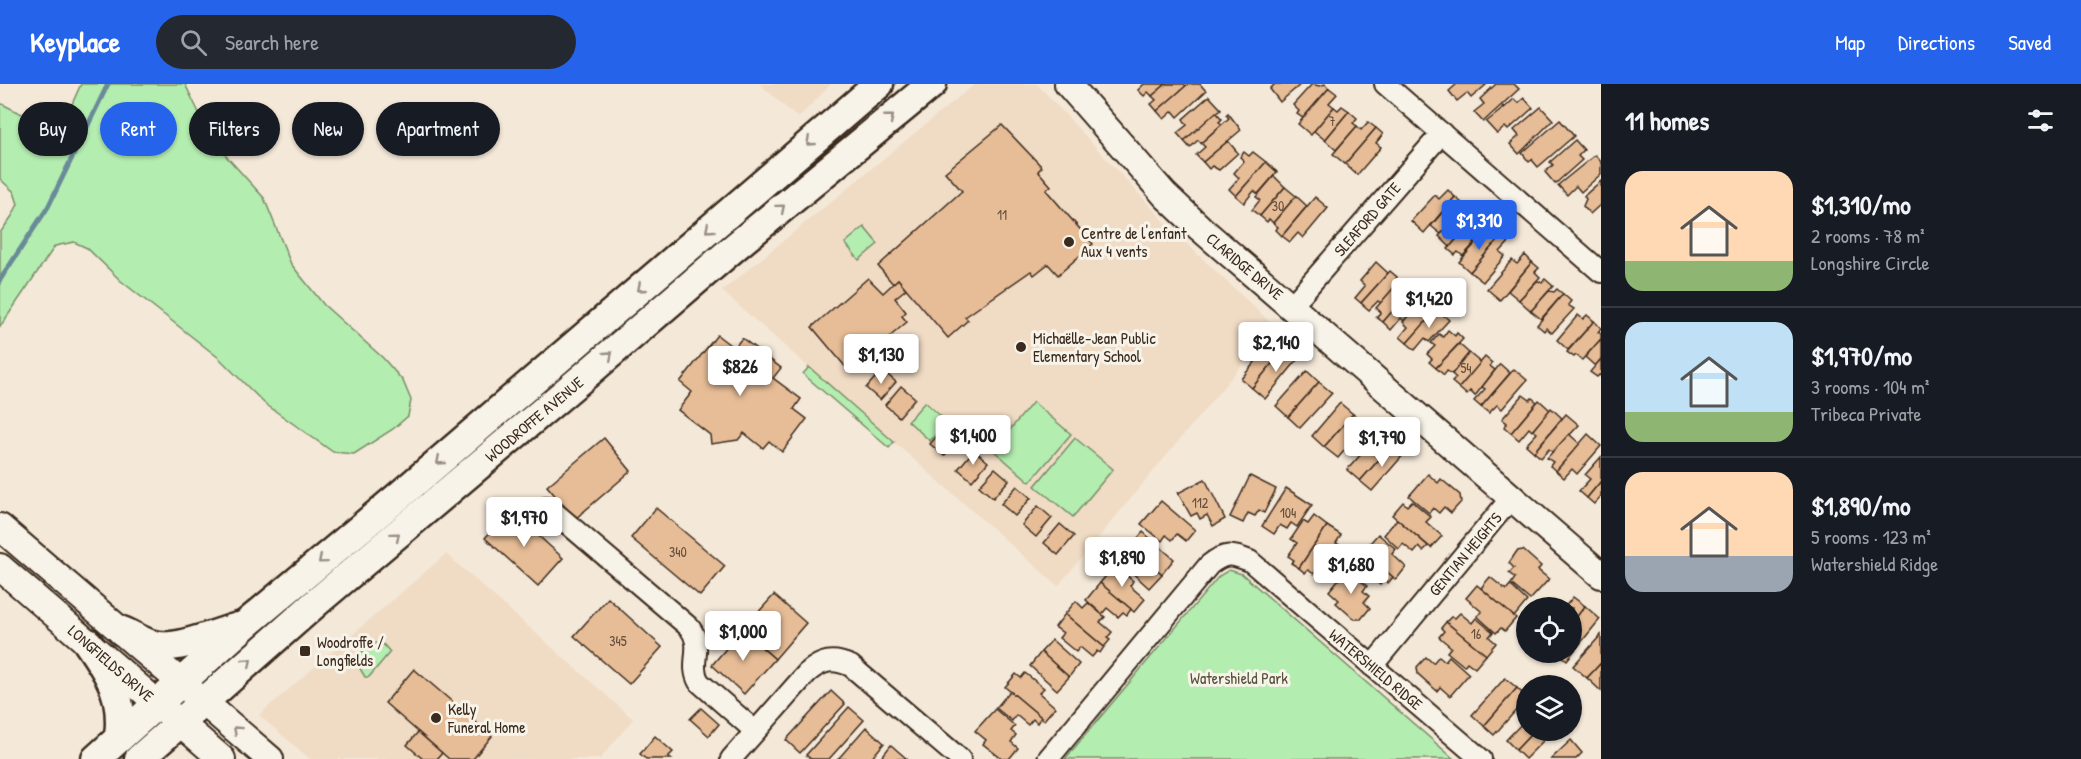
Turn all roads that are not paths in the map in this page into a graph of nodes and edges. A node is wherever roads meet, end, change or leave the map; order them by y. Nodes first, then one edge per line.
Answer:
1 (879, 84) edge
2 (932, 84) edge
3 (1068, 84) edge
4 (1385, 84) edge
5 (1442, 133) junction
6 (1601, 272) edge
7 (1292, 305) junction
8 (1512, 497) junction
9 (549, 507) dead end
10 (0, 527) edge
11 (0, 547) edge
12 (0, 567) edge
13 (1601, 575) edge
14 (245, 625) junction
15 (122, 631) junction
16 (88, 643) junction
17 (1372, 666) junction
18 (170, 692) junction
19 (204, 700) junction
20 (179, 723) junction
21 (755, 731) junction
22 (119, 738) junction
23 (96, 759) edge
24 (139, 759) edge
25 (222, 759) edge
26 (270, 759) edge
27 (731, 759) edge
28 (960, 759) edge
29 (1048, 759) edge
30 (1481, 759) edge

1 -> 14 main road, WOODROFFE AVENUE
19 -> 2 main road, WOODROFFE AVENUE
3 - 7 street, CLARIDGE DRIVE
4 - 5 street
5 - 6 street
5 - 7 street, SLEAFORD GATE
7 - 8 street, CLARIDGE DRIVE
8 - 13 street, CLARIDGE DRIVE
8 - 17 street, GENTIAN HEIGHTS
9 - 21 street
10 - 15 street, LONGFIELDS DRIVE
11 - 18 street, LONGFIELDS DRIVE
12 - 16 street, LONGFIELDS DRIVE
14 - 15 main road
14 - 18 main road, WOODROFFE AVENUE
15 - 18 street, LONGFIELDS DRIVE
16 - 18 street, LONGFIELDS DRIVE
16 - 22 main road
17 - 29 street, WATERSHIELD RIDGE
17 - 30 street, WATERSHIELD RIDGE
18 - 19 street, LONGFIELDS DRIVE
18 - 20 street, LONGFIELDS DRIVE
18 - 22 main road, WOODROFFE AVENUE
19 - 20 main road, WOODROFFE AVENUE
26 -> 19 street, LONGFIELDS DRIVE
20 - 24 main road, WOODROFFE AVENUE
20 - 25 street, LONGFIELDS DRIVE
21 - 27 street
21 - 28 street
22 - 23 main road, WOODROFFE AVENUE

